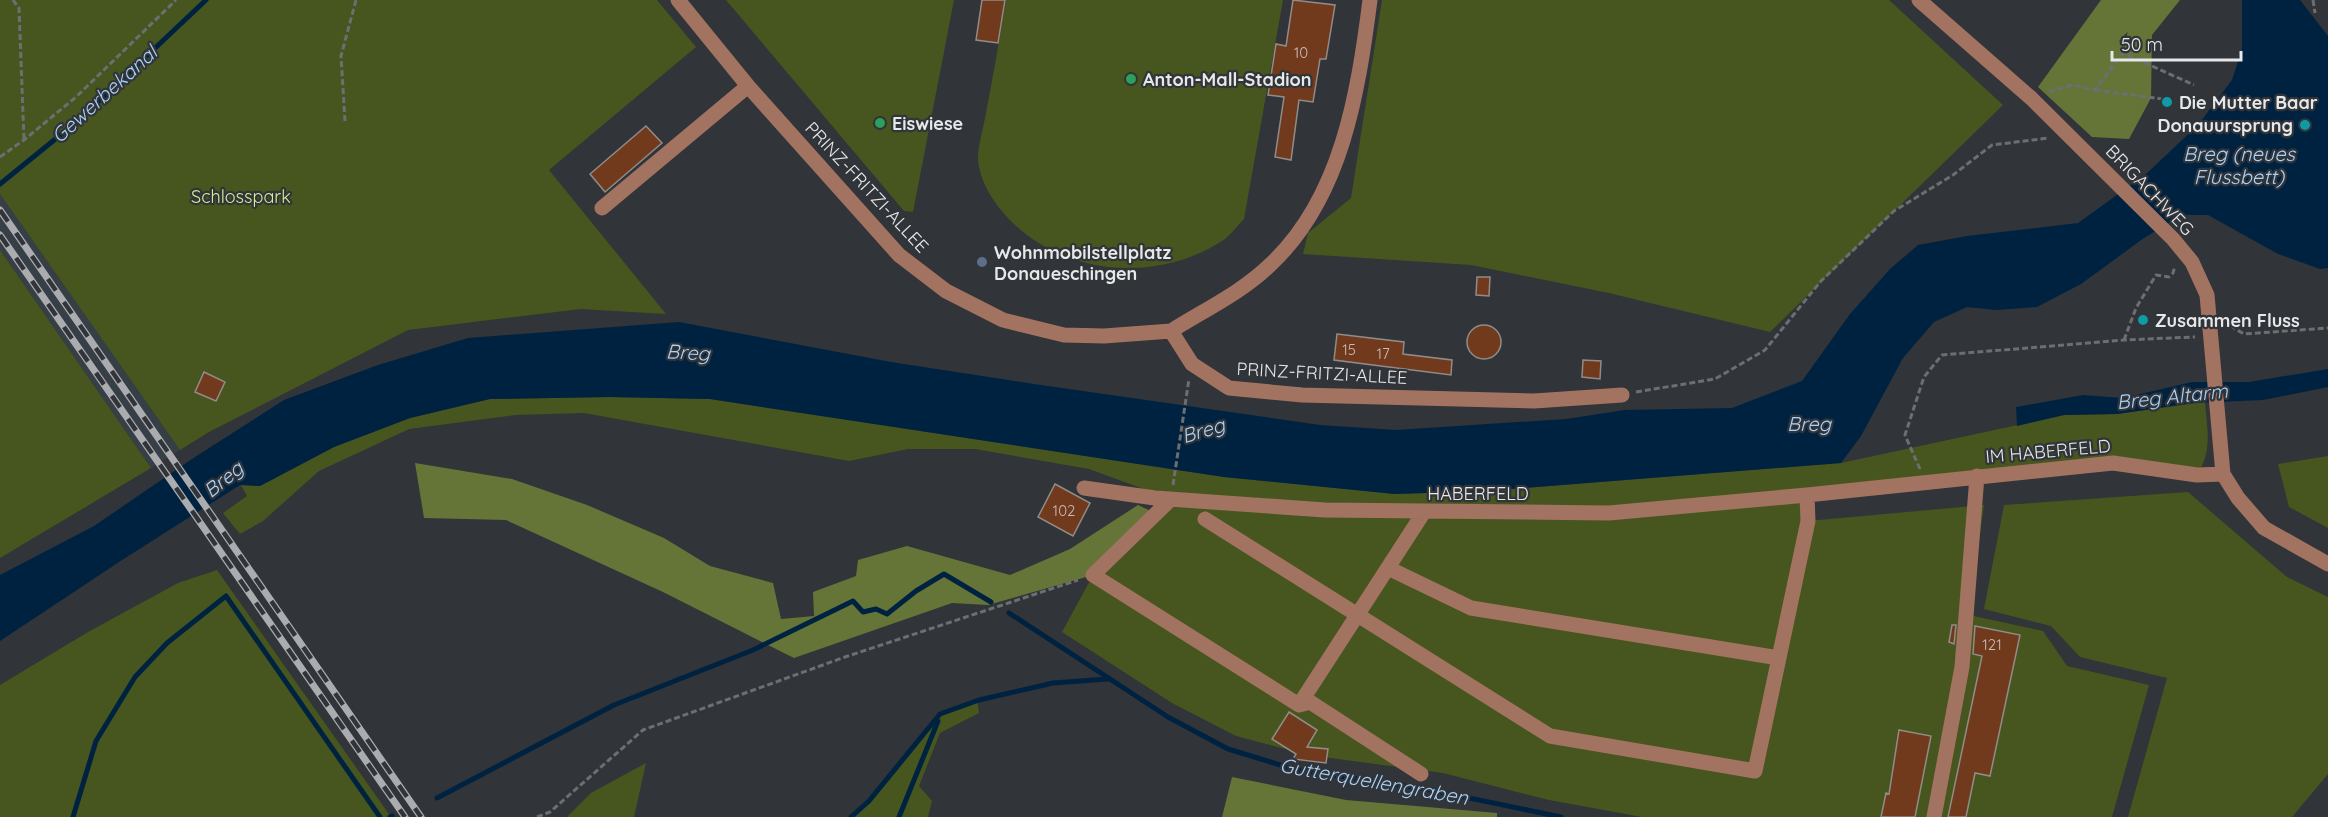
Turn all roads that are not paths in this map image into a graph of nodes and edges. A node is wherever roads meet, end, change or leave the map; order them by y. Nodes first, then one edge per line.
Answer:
1 (678, 0) edge
2 (1370, 0) edge
3 (1919, 0) edge
4 (748, 86) junction
5 (602, 208) dead end
6 (1171, 331) junction
7 (1622, 395) road end
8 (2223, 474) junction
9 (1977, 476) junction
10 (1084, 488) dead end
11 (1172, 495) junction
12 (1807, 495) junction
13 (1424, 512) junction
14 (1205, 519) dead end
15 (2328, 564) edge
16 (1388, 568) junction
17 (1357, 615) junction
18 (1779, 658) junction
19 (1299, 705) junction
20 (1421, 774) dead end
21 (1934, 817) edge

1 - 4 street, PRINZ-FRITZI-ALLEE
2 - 6 street
3 - 8 street, BRIGACHWEG
4 - 5 street
4 - 6 street, PRINZ-FRITZI-ALLEE
6 - 7 street, PRINZ-FRITZI-ALLEE
8 - 9 street, IM HABERFELD
8 - 15 street
9 - 12 street, IM HABERFELD
9 - 21 street
10 - 11 street, HABERFELD
11 - 13 street, HABERFELD
11 - 19 street
12 - 13 street, HABERFELD
12 - 18 street
13 - 16 street
14 - 17 street
16 - 17 street
16 - 18 street
17 - 18 street
17 - 19 street
19 - 20 street

